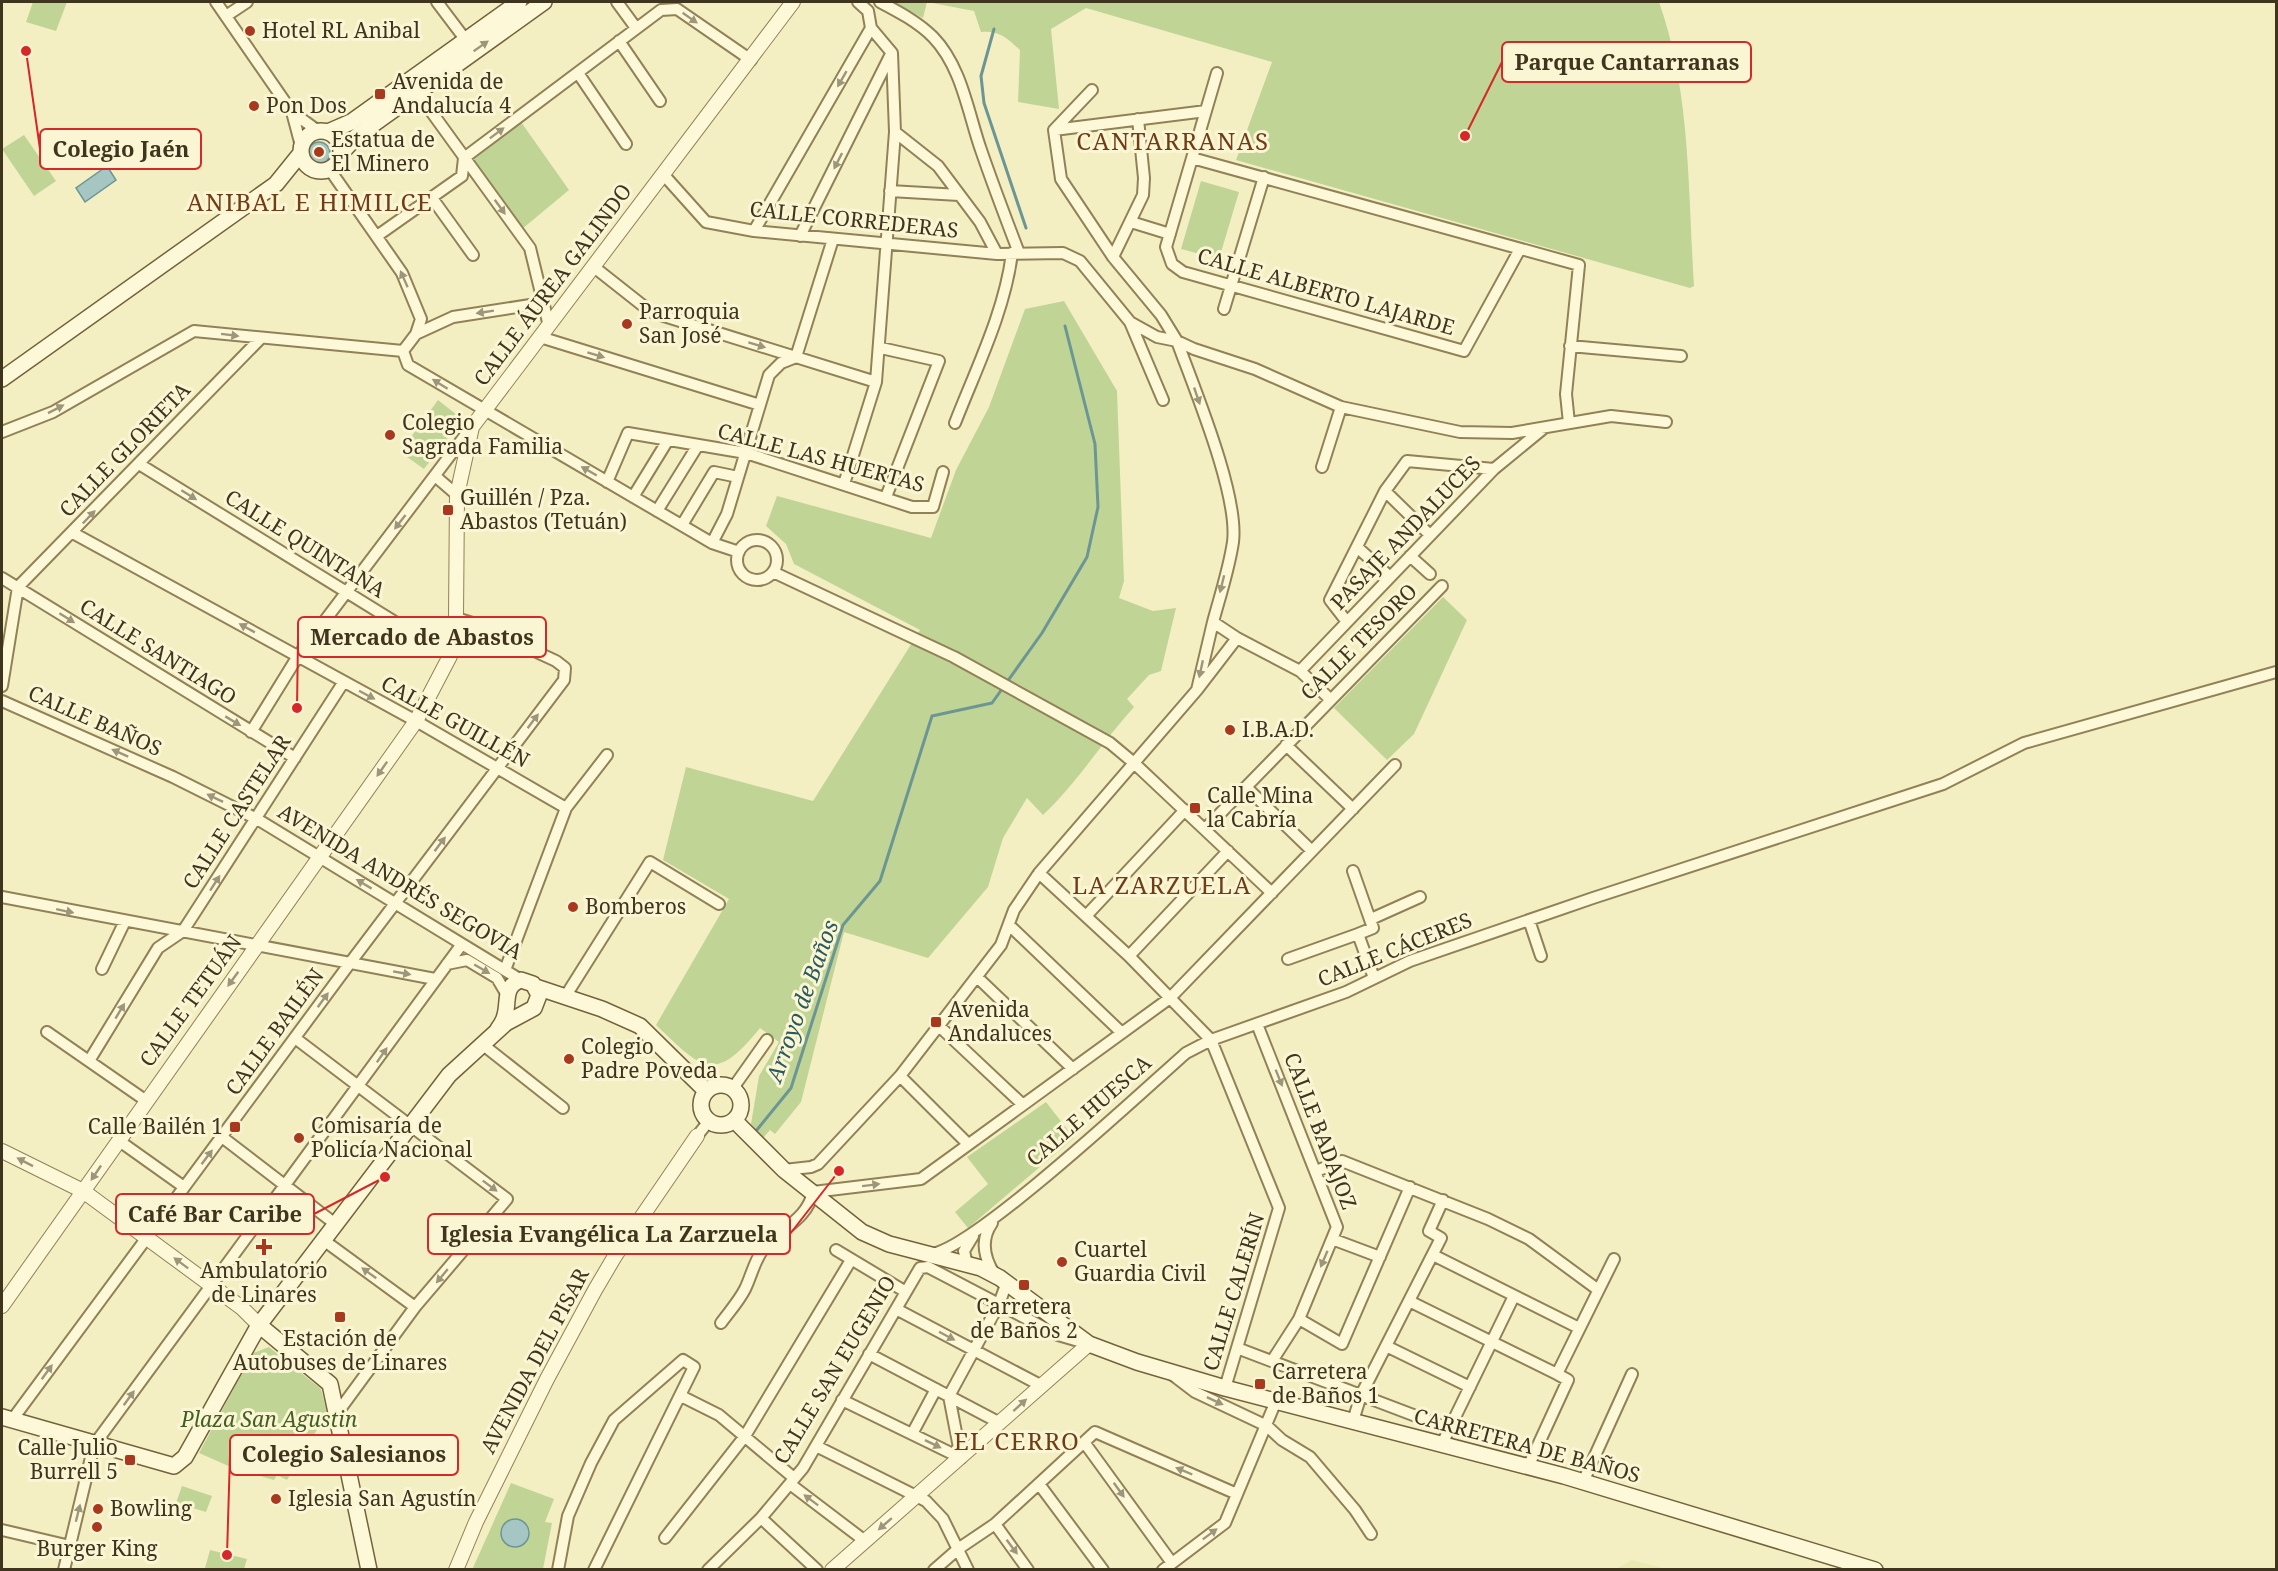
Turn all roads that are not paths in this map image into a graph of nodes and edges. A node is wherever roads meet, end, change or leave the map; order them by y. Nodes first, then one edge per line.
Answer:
1 (216, 2) edge
2 (247, 2) edge
3 (437, 2) edge
4 (519, 2) edge
5 (544, 2) edge
6 (617, 2) edge
7 (794, 2) edge
8 (858, 2) edge
9 (880, 2) edge
10 (226, 16) junction
11 (636, 28) junction
12 (871, 28) junction
13 (465, 39) junction
14 (619, 42) junction
15 (892, 53) junction
16 (751, 60) junction
17 (578, 73) junction
18 (1217, 74) dead end
19 (1092, 90) dead end
20 (417, 92) junction
21 (660, 101) dead end
22 (1206, 111) junction
23 (292, 112) junction
24 (1138, 119) junction
25 (1054, 130) junction
26 (323, 132) junction
27 (895, 132) junction
28 (626, 144) dead end
29 (301, 150) junction
30 (342, 152) junction
31 (464, 158) junction
32 (1192, 158) junction
33 (323, 170) junction
34 (663, 174) junction
35 (1264, 177) junction
36 (276, 183) junction
37 (890, 191) junction
38 (959, 195) junction
39 (432, 198) junction
40 (1131, 222) junction
41 (754, 231) junction
42 (1170, 234) junction
43 (377, 236) junction
44 (800, 236) junction
45 (833, 239) junction
46 (885, 244) junction
47 (1520, 249) junction
48 (1016, 253) junction
49 (997, 254) junction
50 (473, 255) dead end
51 (1113, 257) junction
52 (594, 267) junction
53 (1232, 286) junction
54 (543, 303) junction
55 (1224, 309) dead end
56 (1130, 322) junction
57 (549, 326) junction
58 (416, 334) junction
59 (540, 338) junction
60 (260, 339) junction
61 (1177, 341) junction
62 (1570, 346) junction
63 (881, 348) junction
64 (403, 351) junction
65 (1681, 356) dead end
66 (796, 357) junction
67 (2, 379) edge
68 (876, 382) junction
69 (1163, 400) dead end
70 (760, 405) junction
71 (1341, 407) junction
72 (484, 411) junction
73 (1665, 422) dead end
74 (955, 423) dead end
75 (1569, 423) junction
76 (472, 427) junction
77 (1544, 427) junction
78 (2, 432) edge
79 (668, 440) junction
80 (698, 445) junction
81 (746, 453) junction
82 (139, 464) junction
83 (1322, 467) dead end
84 (1494, 469) junction
85 (943, 472) dead end
86 (435, 476) junction
87 (738, 477) junction
88 (607, 482) junction
89 (844, 484) junction
90 (1385, 491) junction
91 (457, 495) junction
92 (633, 497) junction
93 (886, 498) junction
94 (657, 511) junction
95 (682, 525) junction
96 (73, 533) junction
97 (1430, 535) junction
98 (712, 543) junction
99 (1357, 547) junction
100 (739, 552) junction
101 (1410, 556) junction
102 (773, 572) junction
103 (1430, 574) dead end
104 (1390, 577) junction
105 (2, 578) edge
106 (1442, 586) dead end
107 (18, 587) junction
108 (346, 592) junction
109 (456, 618) junction
110 (1213, 622) junction
111 (1347, 622) junction
112 (1237, 638) junction
113 (298, 656) junction
114 (450, 656) junction
115 (1300, 671) junction
116 (2277, 672) edge
117 (344, 683) junction
118 (2, 686) edge
119 (1197, 690) junction
120 (1330, 699) junction
121 (2, 700) edge
122 (416, 721) junction
123 (251, 732) junction
124 (1286, 745) junction
125 (607, 755) dead end
126 (295, 758) junction
127 (1134, 763) junction
128 (1395, 765) dead end
129 (497, 767) junction
130 (1246, 787) junction
131 (566, 808) junction
132 (1353, 809) junction
133 (1185, 810) junction
134 (257, 819) junction
135 (1205, 830) junction
136 (1228, 851) junction
137 (1312, 851) junction
138 (319, 857) junction
139 (1353, 871) dead end
140 (1039, 873) junction
141 (1272, 893) junction
142 (2, 897) edge
143 (1420, 897) dead end
144 (395, 904) junction
145 (719, 904) dead end
146 (1086, 916) junction
147 (1371, 919) junction
148 (1529, 920) junction
149 (125, 921) junction
150 (1009, 924) junction
151 (183, 932) junction
152 (1358, 934) junction
153 (462, 944) junction
154 (258, 945) junction
155 (1541, 956) dead end
156 (1129, 957) junction
157 (1288, 959) dead end
158 (350, 963) junction
159 (447, 963) junction
160 (102, 969) dead end
161 (505, 970) junction
162 (977, 977) junction
163 (1374, 978) junction
164 (435, 979) junction
165 (521, 980) junction
166 (536, 987) junction
167 (507, 998) junction
168 (1170, 998) junction
169 (571, 999) junction
170 (529, 1011) junction
171 (1257, 1024) junction
172 (939, 1026) junction
173 (498, 1029) junction
174 (47, 1032) dead end
175 (1122, 1033) junction
176 (295, 1038) junction
177 (767, 1040) dead end
178 (1211, 1040) junction
179 (482, 1044) junction
180 (89, 1061) junction
181 (1073, 1069) junction
182 (900, 1076) junction
183 (360, 1087) junction
184 (733, 1088) junction
185 (706, 1091) junction
186 (145, 1100) junction
187 (1022, 1104) junction
188 (563, 1108) dead end
189 (735, 1120) junction
190 (709, 1122) junction
191 (410, 1125) junction
192 (698, 1136) joint
193 (222, 1137) junction
194 (118, 1140) junction
195 (968, 1143) junction
196 (2, 1151) edge
197 (784, 1170) junction
198 (1316, 1171) junction
199 (285, 1185) junction
200 (184, 1187) junction
201 (1410, 1187) junction
202 (83, 1191) junction
203 (813, 1192) junction
204 (1443, 1200) junction
205 (996, 1218) junction
206 (334, 1223) junction
207 (982, 1227) junction
208 (146, 1237) junction
209 (322, 1239) junction
210 (1332, 1239) junction
211 (836, 1250) dead end
212 (984, 1250) junction
213 (1432, 1255) junction
214 (1380, 1257) junction
215 (1614, 1258) dead end
216 (851, 1260) junction
217 (920, 1261) junction
218 (969, 1265) junction
219 (1001, 1279) junction
220 (211, 1285) junction
221 (1597, 1289) junction
222 (906, 1292) junction
223 (1514, 1296) junction
224 (1409, 1301) junction
225 (999, 1304) junction
226 (2, 1306) edge
227 (416, 1308) junction
228 (896, 1309) junction
229 (1299, 1318) junction
230 (721, 1323) dead end
231 (259, 1325) junction
232 (1579, 1328) junction
233 (1492, 1342) junction
234 (1089, 1344) junction
235 (1386, 1346) junction
236 (1237, 1348) junction
237 (974, 1350) junction
238 (869, 1354) junction
239 (1272, 1361) junction
240 (1167, 1371) junction
241 (1557, 1374) junction
242 (1632, 1374) dead end
243 (1042, 1386) junction
244 (1470, 1387) junction
245 (1225, 1388) junction
246 (936, 1389) junction
247 (1361, 1395) junction
248 (681, 1396) junction
249 (949, 1396) junction
250 (842, 1400) junction
251 (1276, 1401) junction
252 (338, 1412) junction
253 (7, 1418) edge
254 (1353, 1421) junction
255 (1000, 1423) junction
256 (1267, 1426) junction
257 (1450, 1429) junction
258 (912, 1434) junction
259 (745, 1436) junction
260 (1084, 1442) junction
261 (1442, 1444) junction
262 (94, 1445) junction
263 (816, 1446) junction
264 (961, 1458) junction
265 (1528, 1467) junction
266 (792, 1481) junction
267 (1583, 1482) junction
268 (1039, 1484) junction
269 (1237, 1494) junction
270 (918, 1496) junction
271 (761, 1518) junction
272 (994, 1524) junction
273 (2, 1530) edge
274 (1371, 1534) dead end
275 (666, 1538) dead end
276 (865, 1541) junction
277 (70, 1546) junction
278 (958, 1549) junction
279 (1167, 1566) edge
280 (64, 1569) edge
281 (369, 1569) edge
282 (456, 1569) edge
283 (558, 1569) edge
284 (594, 1569) edge
285 (708, 1569) edge
286 (817, 1569) edge
287 (832, 1569) edge
288 (934, 1569) edge
289 (968, 1569) edge
290 (1029, 1569) edge
291 (1103, 1569) edge
292 (1875, 1569) edge

1 - 10 street
2 - 10 street
3 - 13 street
4 - 13 main road
20 -> 5 main road
6 - 11 street
7 - 16 street, CALLE ÁUREA GALINDO
8 - 12 street
9 - 48 street
10 - 23 street
11 - 14 street
11 -> 16 street
12 - 15 street
12 -> 41 street
13 - 26 main road
14 - 17 street
14 - 21 street
15 - 27 street
15 -> 44 street
16 - 34 street, CALLE ÁUREA GALINDO
17 - 28 street
31 -> 17 street
18 - 22 street
19 - 25 street
20 - 30 main road
20 - 31 street
22 - 24 street
22 - 32 street
23 - 26 street
23 - 29 street
24 - 25 street
24 - 40 street
25 - 51 street
26 - 29 main road
26 - 30 main road
27 - 37 street
27 - 38 street
29 - 33 main road
29 - 36 main road
30 - 33 main road
31 - 39 street
31 -> 54 street
32 - 35 street
32 - 42 street
33 - 36 main road
33 - 43 street
34 - 41 street, CALLE CORREDERAS
34 - 52 street, CALLE ÁUREA GALINDO
35 - 47 street
35 - 53 street
36 - 67 main road
37 - 38 street
37 - 46 street
38 - 49 street
39 - 43 street
39 - 50 street
40 - 42 street
40 - 51 street
41 - 44 street, CALLE CORREDERAS
42 - 53 street, CALLE ALBERTO LAJARDE
58 -> 43 street
44 - 45 street, CALLE CORREDERAS
45 - 46 street, CALLE CORREDERAS
45 - 66 street
46 - 49 street, CALLE CORREDERAS
46 - 63 street
47 - 53 street, CALLE ALBERTO LAJARDE
47 - 62 street
48 - 49 street, CALLE CORREDERAS
48 - 56 street, CALLE CORREDERAS
48 - 74 street
51 - 61 street
52 - 57 street, CALLE ÁUREA GALINDO
52 -> 66 street
53 - 55 street
54 - 57 street
54 -> 58 street
56 - 61 street
56 - 69 street
57 - 59 street, CALLE ÁUREA GALINDO
58 - 64 street
59 -> 70 street
59 - 72 street, CALLE ÁUREA GALINDO
60 - 64 street
78 -> 60 street
60 - 82 street, CALLE GLORIETA
61 - 71 street
61 -> 110 street
62 - 65 street
62 - 75 street
63 - 68 street
63 - 93 street
72 -> 64 street
66 - 68 street
66 - 70 street
68 - 89 street
70 - 81 street
71 - 77 street
71 - 83 street
72 - 76 street, CALLE ÁUREA GALINDO
88 -> 72 street
73 - 75 street
75 - 77 street
76 - 86 street, CALLE ÁUREA GALINDO
76 - 91 street, CALLE TETUÁN
77 - 84 street, PASAJE ANDALUCES
79 - 80 street, CALLE LAS HUERTAS
79 - 88 street, CALLE LAS HUERTAS
79 - 92 street
80 - 81 street, CALLE LAS HUERTAS
80 - 94 street
81 - 87 street
81 - 89 street, CALLE LAS HUERTAS
96 -> 82 street, CALLE GLORIETA
82 -> 108 street, CALLE QUINTANA
84 - 90 street
84 - 97 street, PASAJE ANDALUCES
85 - 93 street, CALLE LAS HUERTAS
86 - 91 street
86 -> 108 street, CALLE ÁUREA GALINDO
87 - 95 street
87 - 98 street
88 - 92 street
89 - 93 street, CALLE LAS HUERTAS
90 - 97 street
90 - 99 street
91 - 109 street, CALLE TETUÁN
92 - 94 street
94 - 95 street
95 - 98 street
96 - 107 street, CALLE GLORIETA
113 -> 96 street, CALLE GUILLÉN
97 - 101 street, PASAJE ANDALUCES
98 - 100 street
99 - 104 street
99 - 111 street
100 - 102 street
100 - 102 street
101 - 103 street
101 - 104 street, PASAJE ANDALUCES
102 - 127 street
104 - 111 street, PASAJE ANDALUCES
105 - 107 street, CALLE SANTIAGO
106 - 120 street, CALLE TESORO
107 - 118 street
107 -> 123 street, CALLE SANTIAGO
108 - 113 street, CALLE ÁUREA GALINDO
108 - 114 street, CALLE QUINTANA
109 - 114 street, CALLE TETUÁN
129 -> 109 street, CALLE BAILÉN
110 - 112 street
110 -> 119 street
111 - 115 street, PASAJE ANDALUCES
112 - 115 street
112 - 119 street
113 - 117 street, CALLE GUILLÉN
113 - 123 street, CALLE ÁUREA GALINDO
114 - 122 street, CALLE TETUÁN
115 - 120 street
116 - 148 street, CALLE CÁCERES
117 -> 122 street, CALLE GUILLÉN
117 - 126 street, CALLE CASTELAR
119 - 127 street
120 - 124 street, CALLE TESORO
134 -> 121 street, CALLE BAÑOS
122 - 129 street, CALLE GUILLÉN
122 -> 138 street, CALLE TETUÁN
123 - 126 street, CALLE SANTIAGO
124 - 130 street, CALLE TESORO
124 - 132 street
125 - 131 street
126 - 134 street, CALLE CASTELAR
127 - 133 street
127 - 140 street
128 - 132 street
129 - 131 street, CALLE GUILLÉN
144 -> 129 street, CALLE BAILÉN
130 - 135 street, CALLE TESORO
130 - 137 street
131 - 161 street
132 - 137 street
133 - 135 street
133 - 146 street
134 - 138 street, AVENIDA ANDRÉS SEGOVIA
151 -> 134 street, CALLE CASTELAR
135 - 136 street
136 - 141 street
136 - 156 street
137 - 141 street
144 -> 138 street, AVENIDA ANDRÉS SEGOVIA
138 - 154 street, CALLE TETUÁN
139 - 147 street
140 - 146 street
140 - 150 street
141 - 168 street
142 -> 149 street
143 - 147 street
144 - 153 street, AVENIDA ANDRÉS SEGOVIA
144 - 158 street, CALLE BAILÉN
145 - 169 street
146 - 156 street
147 - 152 street
148 - 155 street
148 - 163 street, CALLE CÁCERES
149 - 151 street
149 - 160 street
150 - 162 street
150 - 175 street
151 - 154 street
180 -> 151 street
152 - 157 street
152 - 163 street
153 - 159 street
153 - 161 street, AVENIDA ANDRÉS SEGOVIA
154 - 158 street
154 -> 186 street, CALLE TETUÁN
156 - 168 street
158 -> 164 street
176 -> 158 street, CALLE BAILÉN
159 - 164 street
159 -> 167 street, AVENIDA ANDRÉS SEGOVIA
161 - 165 street, AVENIDA ANDRÉS SEGOVIA
162 - 172 street
162 - 181 street
163 - 171 street, CALLE CÁCERES
183 -> 164 street
165 - 166 main road
165 - 167 main road
166 - 169 main road, AVENIDA ANDRÉS SEGOVIA
166 - 170 main road
167 - 170 main road
167 - 173 main road
168 - 175 street
168 - 178 street
169 - 170 main road, AVENIDA ANDRÉS SEGOVIA
169 - 185 main road, AVENIDA ANDRÉS SEGOVIA
170 - 173 main road, AVENIDA ANDRÉS SEGOVIA
171 - 178 street, CALLE CÁCERES
171 -> 198 street, CALLE BADAJOZ
172 - 182 street
172 - 187 street
173 - 179 main road, AVENIDA ANDRÉS SEGOVIA
174 - 180 street
175 - 181 street
176 - 183 street
176 - 193 street, CALLE BAILÉN
177 - 184 street
178 - 205 street, CALLE HUESCA
178 - 236 street, CALLE CALERÍN
179 - 188 street
179 - 191 main road, AVENIDA ANDRÉS SEGOVIA
180 - 186 street
181 - 187 street
182 - 195 street
182 - 197 street
183 - 191 street
183 - 199 street
184 - 185 main road
184 - 189 main road
185 - 190 main road
186 - 194 street, CALLE TETUÁN
187 - 195 street
189 - 190 main road
189 - 197 main road
190 - 192 street, AVENIDA DEL PISAR
191 - 206 main road, AVENIDA ANDRÉS SEGOVIA
191 -> 227 street
192 - 282 street, AVENIDA DEL PISAR
193 - 199 street
200 -> 193 street, CALLE BAILÉN
194 - 200 street
194 -> 202 street, CALLE TETUÁN
203 -> 195 street
202 -> 196 street
197 - 203 main road
198 - 201 street
198 - 210 street, CALLE BADAJOZ
199 - 206 street
199 - 220 street
200 - 208 street, CALLE BAILÉN
201 - 204 street
201 - 214 street
202 - 208 street
202 - 226 street, CALLE TETUÁN
203 - 217 main road, CARRETERA DE BAÑOS
203 - 230 street
204 - 213 street
204 - 221 street
205 - 207 street, CALLE HUESCA
205 - 212 street, CALLE HUESCA
206 - 209 main road, AVENIDA ANDRÉS SEGOVIA
207 - 217 street, CALLE HUESCA
207 - 218 street, CALLE HUESCA
220 -> 208 street
253 -> 208 street, CALLE BAILÉN
227 -> 209 street
209 - 231 main road, AVENIDA ANDRÉS SEGOVIA
210 - 214 street
210 -> 229 street, CALLE BADAJOZ
211 - 216 street
212 - 218 street, CALLE HUESCA
212 - 219 street
213 - 223 street
213 - 224 street
214 - 229 street
215 - 221 street
216 - 222 street
216 - 259 street
217 - 218 main road, CARRETERA DE BAÑOS
217 - 222 street, CALLE SAN EUGENIO
217 - 225 street
218 - 219 main road, CARRETERA DE BAÑOS
219 - 225 street
219 - 234 main road, CARRETERA DE BAÑOS
220 - 231 street
262 -> 220 street
221 - 232 street
222 - 228 street, CALLE SAN EUGENIO
223 - 232 street
223 - 233 street
224 - 233 street
224 - 235 street
225 - 234 street
225 - 237 street
227 - 252 street
228 -> 237 street
228 - 238 street, CALLE SAN EUGENIO
229 - 239 street, CALLE BADAJOZ
231 - 252 main road
231 - 262 main road, AVENIDA ANDRÉS SEGOVIA
232 - 241 street
233 - 241 street
233 - 244 street
234 - 240 main road, CARRETERA DE BAÑOS
234 - 243 street
235 - 244 street
235 - 247 street
236 - 239 street, CARRETERA DE BAÑOS
236 - 245 street, CALLE CALERÍN
237 - 243 street
237 - 249 street
238 - 246 street
238 - 250 street, CALLE SAN EUGENIO
239 - 247 street, CARRETERA DE BAÑOS
240 - 245 main road, CARRETERA DE BAÑOS
240 -> 256 street, CARRETERA DE BAÑOS
241 - 265 street
242 - 267 street
255 -> 243 street
244 - 257 street
245 - 251 main road, CARRETERA DE BAÑOS
246 - 249 street
246 - 258 street
247 - 254 street
247 - 257 street, CARRETERA DE BAÑOS
248 - 259 street
248 - 283 street
248 - 284 street
249 - 255 street
249 - 264 street
250 - 258 street
250 - 263 street, CALLE SAN EUGENIO
251 - 254 main road, CARRETERA DE BAÑOS
251 - 256 street
252 - 281 main road
253 - 262 main road
254 - 261 main road, CARRETERA DE BAÑOS
255 - 264 street
256 - 269 street
256 - 274 street, CARRETERA DE BAÑOS
257 - 261 street
258 -> 264 street
259 - 266 street
259 - 275 street
260 - 268 street
269 -> 260 street
260 -> 279 street
261 - 265 main road, CARRETERA DE BAÑOS
277 -> 262 street
263 - 266 street, CALLE SAN EUGENIO
263 - 270 street
264 - 270 street
265 - 267 main road, CARRETERA DE BAÑOS
266 - 271 street, CALLE SAN EUGENIO
276 -> 266 street
267 - 292 main road, CARRETERA DE BAÑOS
268 - 272 street
268 - 291 street
279 -> 269 street
270 -> 276 street
270 - 278 street
271 - 285 street, CALLE SAN EUGENIO
271 - 286 street
272 - 278 street
272 -> 290 street
273 - 277 street
276 - 287 street
277 - 280 street
278 - 288 street
278 - 289 street

